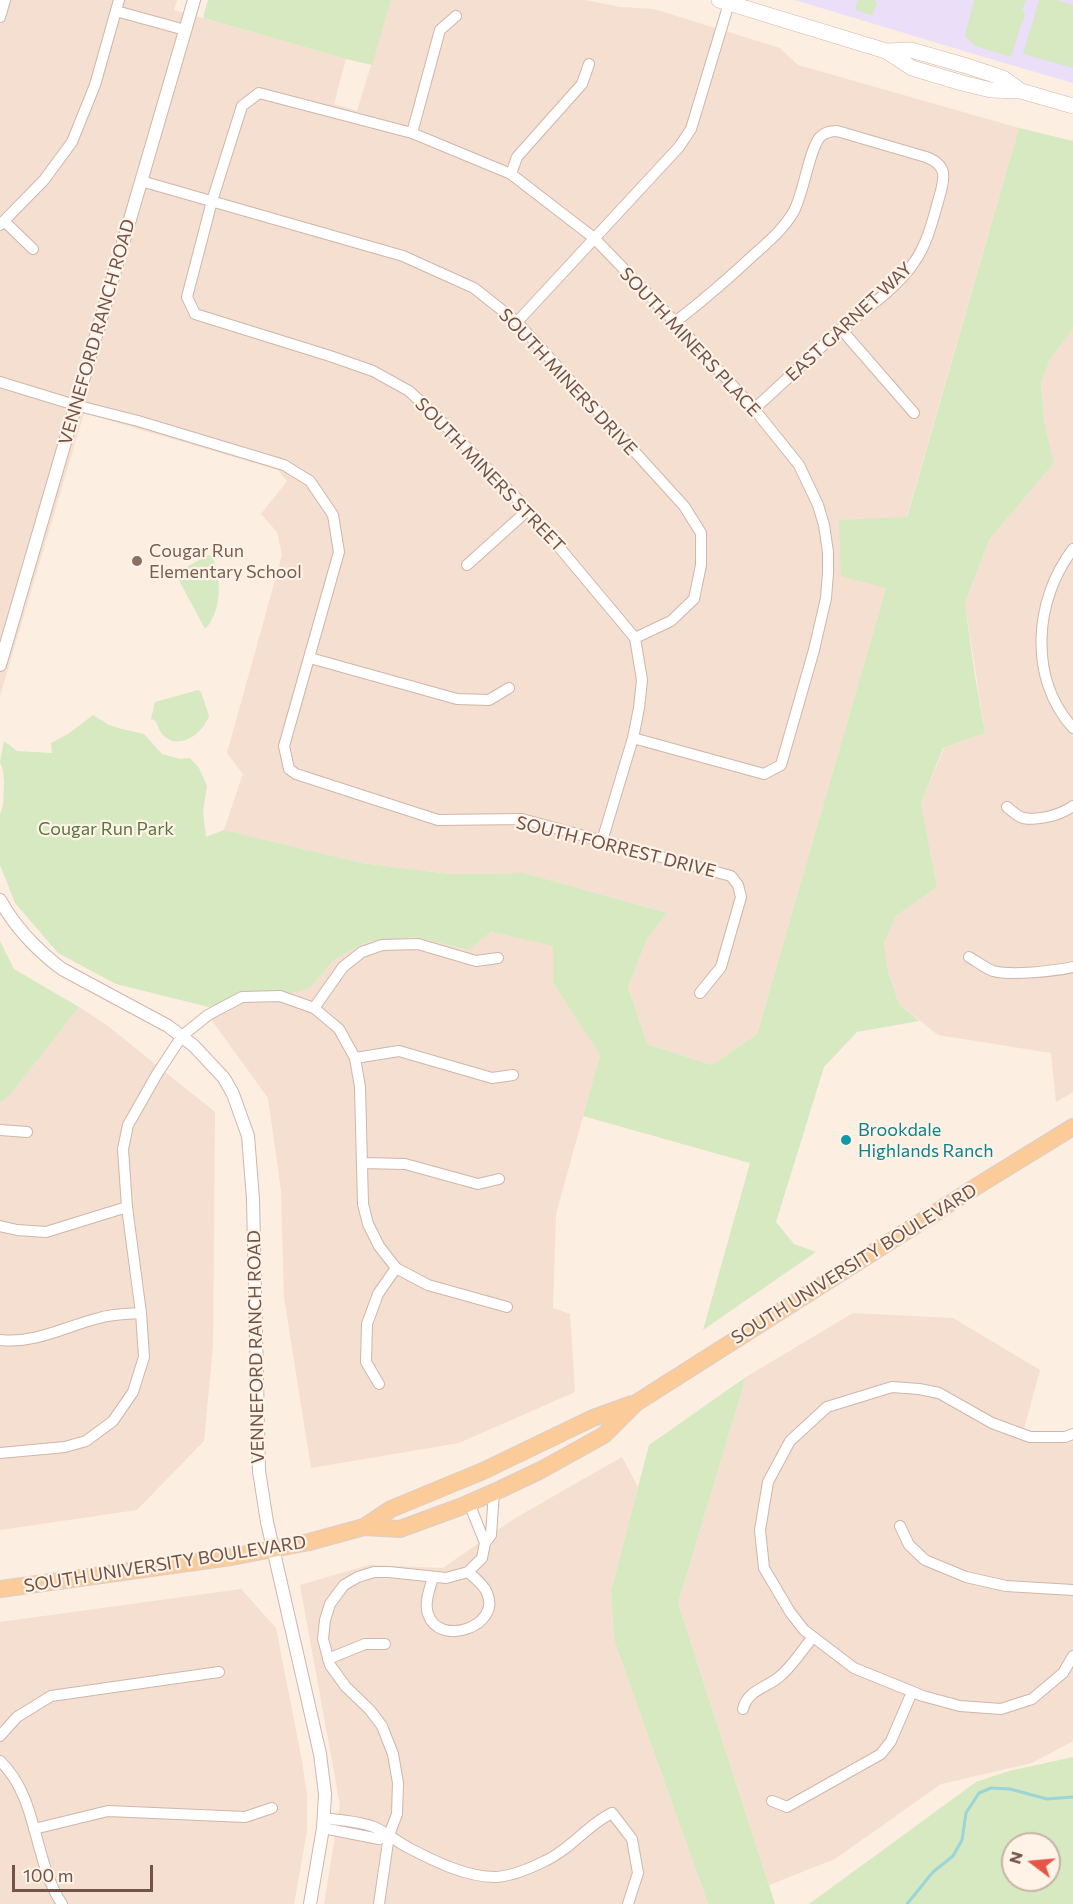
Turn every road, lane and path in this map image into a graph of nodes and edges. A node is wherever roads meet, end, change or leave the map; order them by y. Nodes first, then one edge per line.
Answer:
1 (5, 0) edge
2 (194, 0) edge
3 (726, 1) edge
4 (118, 5) edge
5 (456, 16) dead end
6 (0, 17) edge
7 (185, 30) junction
8 (589, 64) dead end
9 (1073, 106) edge
10 (412, 133) junction
11 (511, 174) junction
12 (141, 181) junction
13 (212, 201) junction
14 (2, 223) edge
15 (594, 238) junction
16 (33, 249) dead end
17 (517, 322) junction
18 (675, 322) junction
19 (841, 329) junction
20 (0, 382) edge
21 (75, 405) junction
22 (754, 409) junction
23 (914, 413) dead end
24 (528, 510) junction
25 (1073, 549) edge
26 (467, 565) dead end
27 (4, 636) edge
28 (635, 638) junction
29 (310, 658) junction
30 (0, 665) edge
31 (509, 688) dead end
32 (1073, 728) edge
33 (633, 738) junction
34 (1073, 806) edge
35 (1007, 807) dead end
36 (602, 841) junction
37 (0, 900) edge
38 (969, 957) dead end
39 (498, 958) dead end
40 (1073, 967) edge
41 (700, 993) dead end
42 (314, 1008) junction
43 (182, 1036) junction
44 (355, 1058) junction
45 (513, 1075) dead end
46 (1073, 1127) edge
47 (0, 1130) edge
48 (27, 1132) dead end
49 (362, 1163) junction
50 (499, 1179) dead end
51 (127, 1207) junction
52 (0, 1226) edge
53 (396, 1268) junction
54 (507, 1307) dead end
55 (141, 1313) junction
56 (0, 1340) edge
57 (379, 1384) dead end
58 (636, 1403) junction
59 (567, 1432) junction
60 (1073, 1434) edge
61 (0, 1453) edge
62 (494, 1492) junction
63 (469, 1503) junction
64 (900, 1526) dead end
65 (364, 1527) junction
66 (485, 1543) junction
67 (273, 1549) junction
68 (468, 1572) junction
69 (433, 1578) junction
70 (0, 1589) edge
71 (1073, 1590) edge
72 (813, 1637) junction
73 (385, 1644) dead end
74 (1073, 1656) edge
75 (328, 1659) junction
76 (219, 1672) dead end
77 (912, 1692) junction
78 (742, 1709) dead end
79 (0, 1736) edge
80 (0, 1761) edge
81 (771, 1801) dead end
82 (272, 1808) dead end
83 (323, 1823) junction
84 (34, 1829) junction
85 (389, 1835) junction
86 (62, 1904) edge
87 (310, 1904) edge
88 (379, 1904) edge
89 (628, 1904) edge

1 - 6 street
2 - 7 street, VENNEFORD RANCH ROAD
3 - 9 main road
3 - 15 street
4 - 7 street
4 - 14 street
5 - 10 street
7 - 12 street, VENNEFORD RANCH ROAD
8 - 11 street
10 - 11 street, SOUTH MINERS PLACE
10 - 13 street, SOUTH MINERS PLACE
11 - 15 street, SOUTH MINERS PLACE
12 - 13 street, SOUTH MINERS DRIVE
12 - 21 street, VENNEFORD RANCH ROAD
13 - 17 street, SOUTH MINERS DRIVE
13 - 24 street, SOUTH MINERS STREET
14 - 16 street
15 - 17 street
15 - 18 street, SOUTH MINERS PLACE
17 - 28 street, SOUTH MINERS DRIVE
18 - 19 street, EAST GARNET WAY
18 - 22 street, SOUTH MINERS PLACE
19 - 22 street, EAST GARNET WAY
19 - 23 street
20 - 21 street, SOUTH FORREST DRIVE
21 - 27 street, VENNEFORD RANCH ROAD
21 - 29 street, SOUTH FORREST DRIVE
22 - 33 street, SOUTH MINERS PLACE
24 - 26 street
24 - 28 street, SOUTH MINERS STREET
25 - 32 street
27 - 30 street, VENNEFORD RANCH ROAD
28 - 33 street
29 - 31 street
29 - 36 street, SOUTH FORREST DRIVE
33 - 36 street
34 - 35 street
36 - 41 street, SOUTH FORREST DRIVE
37 - 43 street, VENNEFORD RANCH ROAD
38 - 40 street
39 - 42 street
42 - 43 street
42 - 44 street
43 - 51 street
43 - 67 street, VENNEFORD RANCH ROAD
44 - 45 street
44 - 49 street
46 - 58 main road, SOUTH UNIVERSITY BOULEVARD
47 - 48 street
49 - 50 street
49 - 53 street
51 - 52 street
51 - 55 street
53 - 54 street
53 - 57 street
55 - 56 street
55 - 61 street
58 - 59 main road, SOUTH UNIVERSITY BOULEVARD
58 - 62 main road, SOUTH UNIVERSITY BOULEVARD
59 - 63 main road
59 - 65 main road, SOUTH UNIVERSITY BOULEVARD
60 - 72 street
62 - 63 main road, SOUTH UNIVERSITY BOULEVARD
62 - 66 street
63 - 65 main road, SOUTH UNIVERSITY BOULEVARD
63 - 66 street
64 - 71 street
65 - 67 main road, SOUTH UNIVERSITY BOULEVARD
66 - 68 street
67 - 70 main road, SOUTH UNIVERSITY BOULEVARD
67 - 83 street, VENNEFORD RANCH ROAD
68 - 69 street
68 - 69 street
69 - 75 street
72 - 77 street
72 - 78 street
73 - 75 street
74 - 77 street
75 - 85 street
76 - 79 street
77 - 81 street
80 - 84 street
82 - 84 street
83 - 85 street
83 - 87 street, VENNEFORD RANCH ROAD
84 - 86 street
85 - 88 street
85 - 89 street

